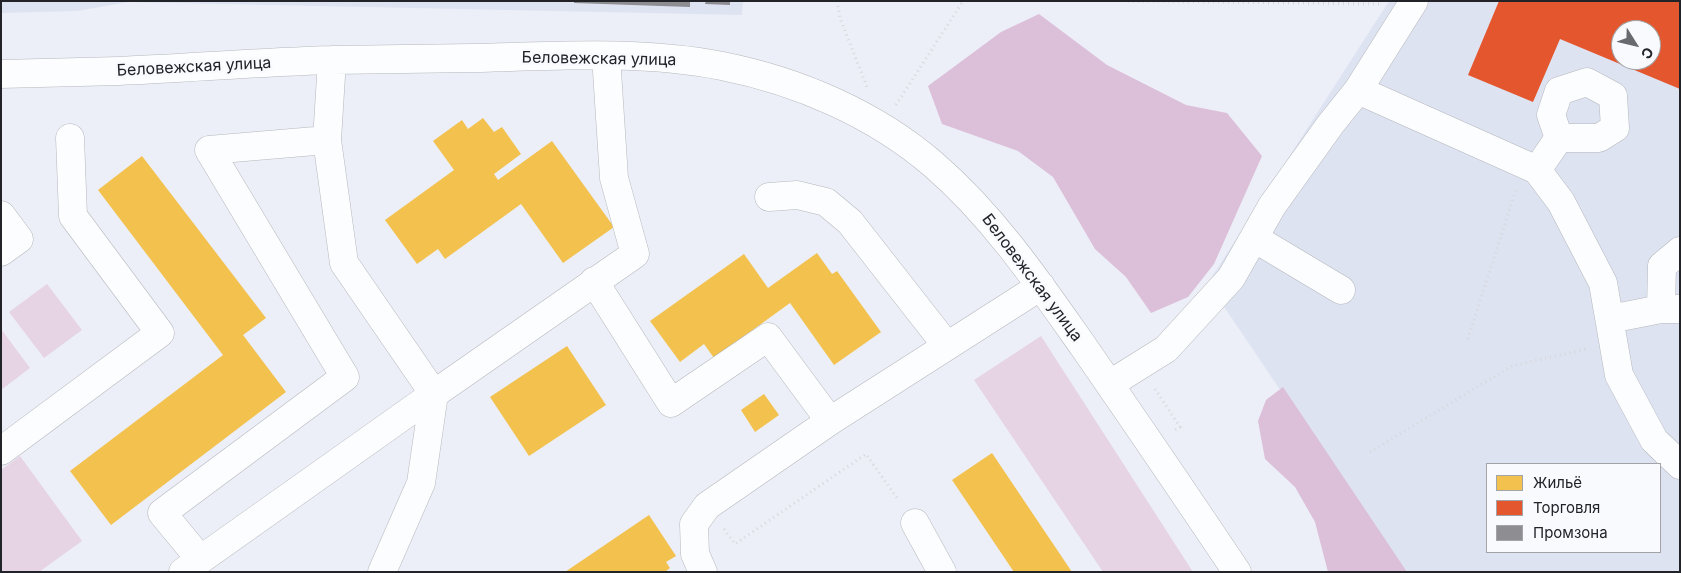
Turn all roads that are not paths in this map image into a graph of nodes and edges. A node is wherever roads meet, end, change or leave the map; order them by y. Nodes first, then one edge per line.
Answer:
1 (1414, 2) edge
2 (606, 56) junction
3 (332, 60) junction
4 (1, 74) edge
5 (1358, 90) junction
6 (70, 138) dead end
7 (1559, 138) dead end
8 (327, 140) junction
9 (1537, 170) junction
10 (769, 197) dead end
11 (1, 215) edge
12 (1254, 238) junction
13 (1680, 251) edge
14 (1, 252) edge
15 (594, 281) junction
16 (1041, 286) junction
17 (1341, 290) dead end
18 (1670, 309) edge
19 (1612, 331) junction
20 (947, 346) junction
21 (1110, 384) junction
22 (434, 394) junction
23 (830, 421) junction
24 (1, 451) edge
25 (1680, 465) edge
26 (914, 523) road end
27 (191, 565) edge
28 (382, 572) edge
29 (703, 572) edge
30 (942, 572) edge
31 (1237, 572) edge

1 - 5 street
2 - 3 street, Беловежская улица
2 - 15 street
2 - 16 street, Беловежская улица
3 - 4 street, Беловежская улица
3 - 8 street
5 - 9 street
5 - 12 street
6 - 24 street
7 - 9 street
8 - 22 street
8 - 27 street
9 - 19 street
10 - 20 street
11 - 14 street
12 - 17 street
12 - 21 street
13 - 18 street
15 - 22 street
15 - 23 street
16 - 20 street
16 - 21 street, Беловежская улица
18 - 19 street
19 - 25 street
20 - 23 street
21 - 31 street, Беловежская улица
22 - 27 street
22 - 28 street
23 - 29 street
26 - 30 street

